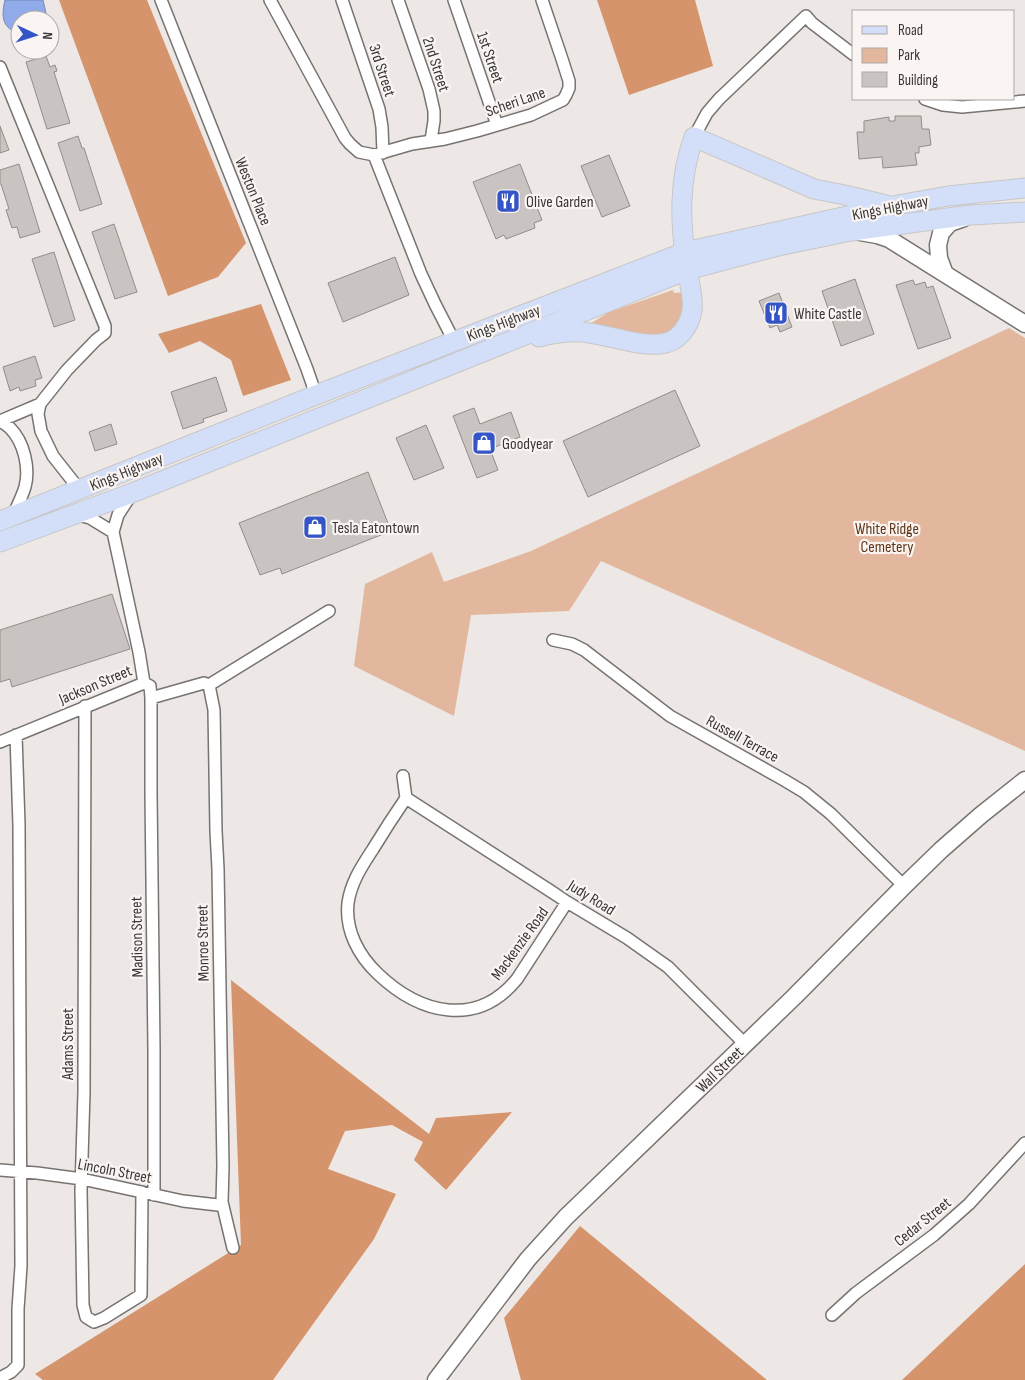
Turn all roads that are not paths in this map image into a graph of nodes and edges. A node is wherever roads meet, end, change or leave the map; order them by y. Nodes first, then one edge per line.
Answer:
1 (160, 0) edge
2 (270, 0) edge
3 (342, 0) edge
4 (398, 0) edge
5 (454, 0) edge
6 (542, 0) edge
7 (852, 53) edge
8 (0, 68) edge
9 (929, 100) edge
10 (1025, 102) edge
11 (497, 125) junction
12 (694, 137) junction
13 (431, 140) junction
14 (379, 154) junction
15 (1025, 188) edge
16 (892, 206) junction
17 (1025, 212) edge
18 (970, 215) junction
19 (851, 231) junction
20 (686, 261) junction
21 (945, 274) junction
22 (1025, 324) edge
23 (454, 340) junction
24 (493, 347) junction
25 (316, 395) junction
26 (40, 404) junction
27 (0, 421) edge
28 (79, 489) junction
29 (132, 493) junction
30 (72, 514) junction
31 (7, 519) edge
32 (113, 532) junction
33 (0, 542) edge
34 (329, 611) dead end
35 (553, 640) dead end
36 (144, 683) junction
37 (209, 685) junction
38 (151, 698) junction
39 (84, 706) junction
40 (16, 735) junction
41 (0, 742) edge
42 (403, 776) dead end
43 (1025, 780) edge
44 (406, 798) junction
45 (904, 886) junction
46 (567, 902) junction
47 (745, 1044) junction
48 (1025, 1143) edge
49 (0, 1170) edge
50 (21, 1172) junction
51 (82, 1179) junction
52 (148, 1193) junction
53 (222, 1202) junction
54 (233, 1248) dead end
55 (141, 1295) joint
56 (832, 1315) dead end
57 (0, 1378) edge
58 (436, 1380) edge

1 - 25 street, Weston Place
2 - 14 street
3 - 14 street, 3rd Street
4 - 13 street, 2nd Street
5 - 11 street, 1st Street
6 - 11 street, Scheri Lane
7 - 12 street
8 - 26 street
9 - 10 street
11 - 13 street, Scheri Lane
12 - 16 main road
12 - 20 main road
13 - 14 street, Scheri Lane
14 - 23 street
15 - 16 main road, Kings Highway
16 - 20 main road, Kings Highway
17 - 18 main road, Kings Highway
18 - 19 main road, Kings Highway
18 - 21 street
19 - 20 main road, Kings Highway
19 - 21 street
20 - 23 main road, Kings Highway
20 - 24 main road, Kings Highway
20 - 24 main road
21 - 22 street
23 - 25 main road, Kings Highway
24 - 29 main road, Kings Highway
25 - 28 main road, Kings Highway
26 - 27 street
26 - 28 street
27 - 31 street
28 - 31 main road, Kings Highway
29 - 30 main road, Kings Highway
29 - 32 street
30 - 32 street
30 - 33 main road, Kings Highway
32 - 36 street, Jackson Street
34 - 37 street
35 - 45 street, Russell Terrace
36 - 38 street, Madison Street
36 - 39 street, Jackson Street
37 - 38 street
37 - 53 street, Monroe Street
38 - 52 street, Madison Street
39 - 40 street, Jackson Street
39 - 51 street, Adams Street
40 - 41 street, Jackson Street
40 - 50 street
42 - 44 street
43 - 45 street, Wall Street
44 - 46 street, Judy Road
44 - 46 street, Mackenzie Road
45 - 47 street, Wall Street
46 - 47 street, Judy Road
47 - 58 street, Wall Street
48 - 56 street, Cedar Street
49 - 50 street, Lincoln Street
50 - 51 street, Lincoln Street
50 - 57 street
51 - 52 street, Lincoln Street
51 - 55 street, Adams Street
52 - 53 street, Lincoln Street
52 - 55 street, Madison Street
53 - 54 street, Monroe Street

